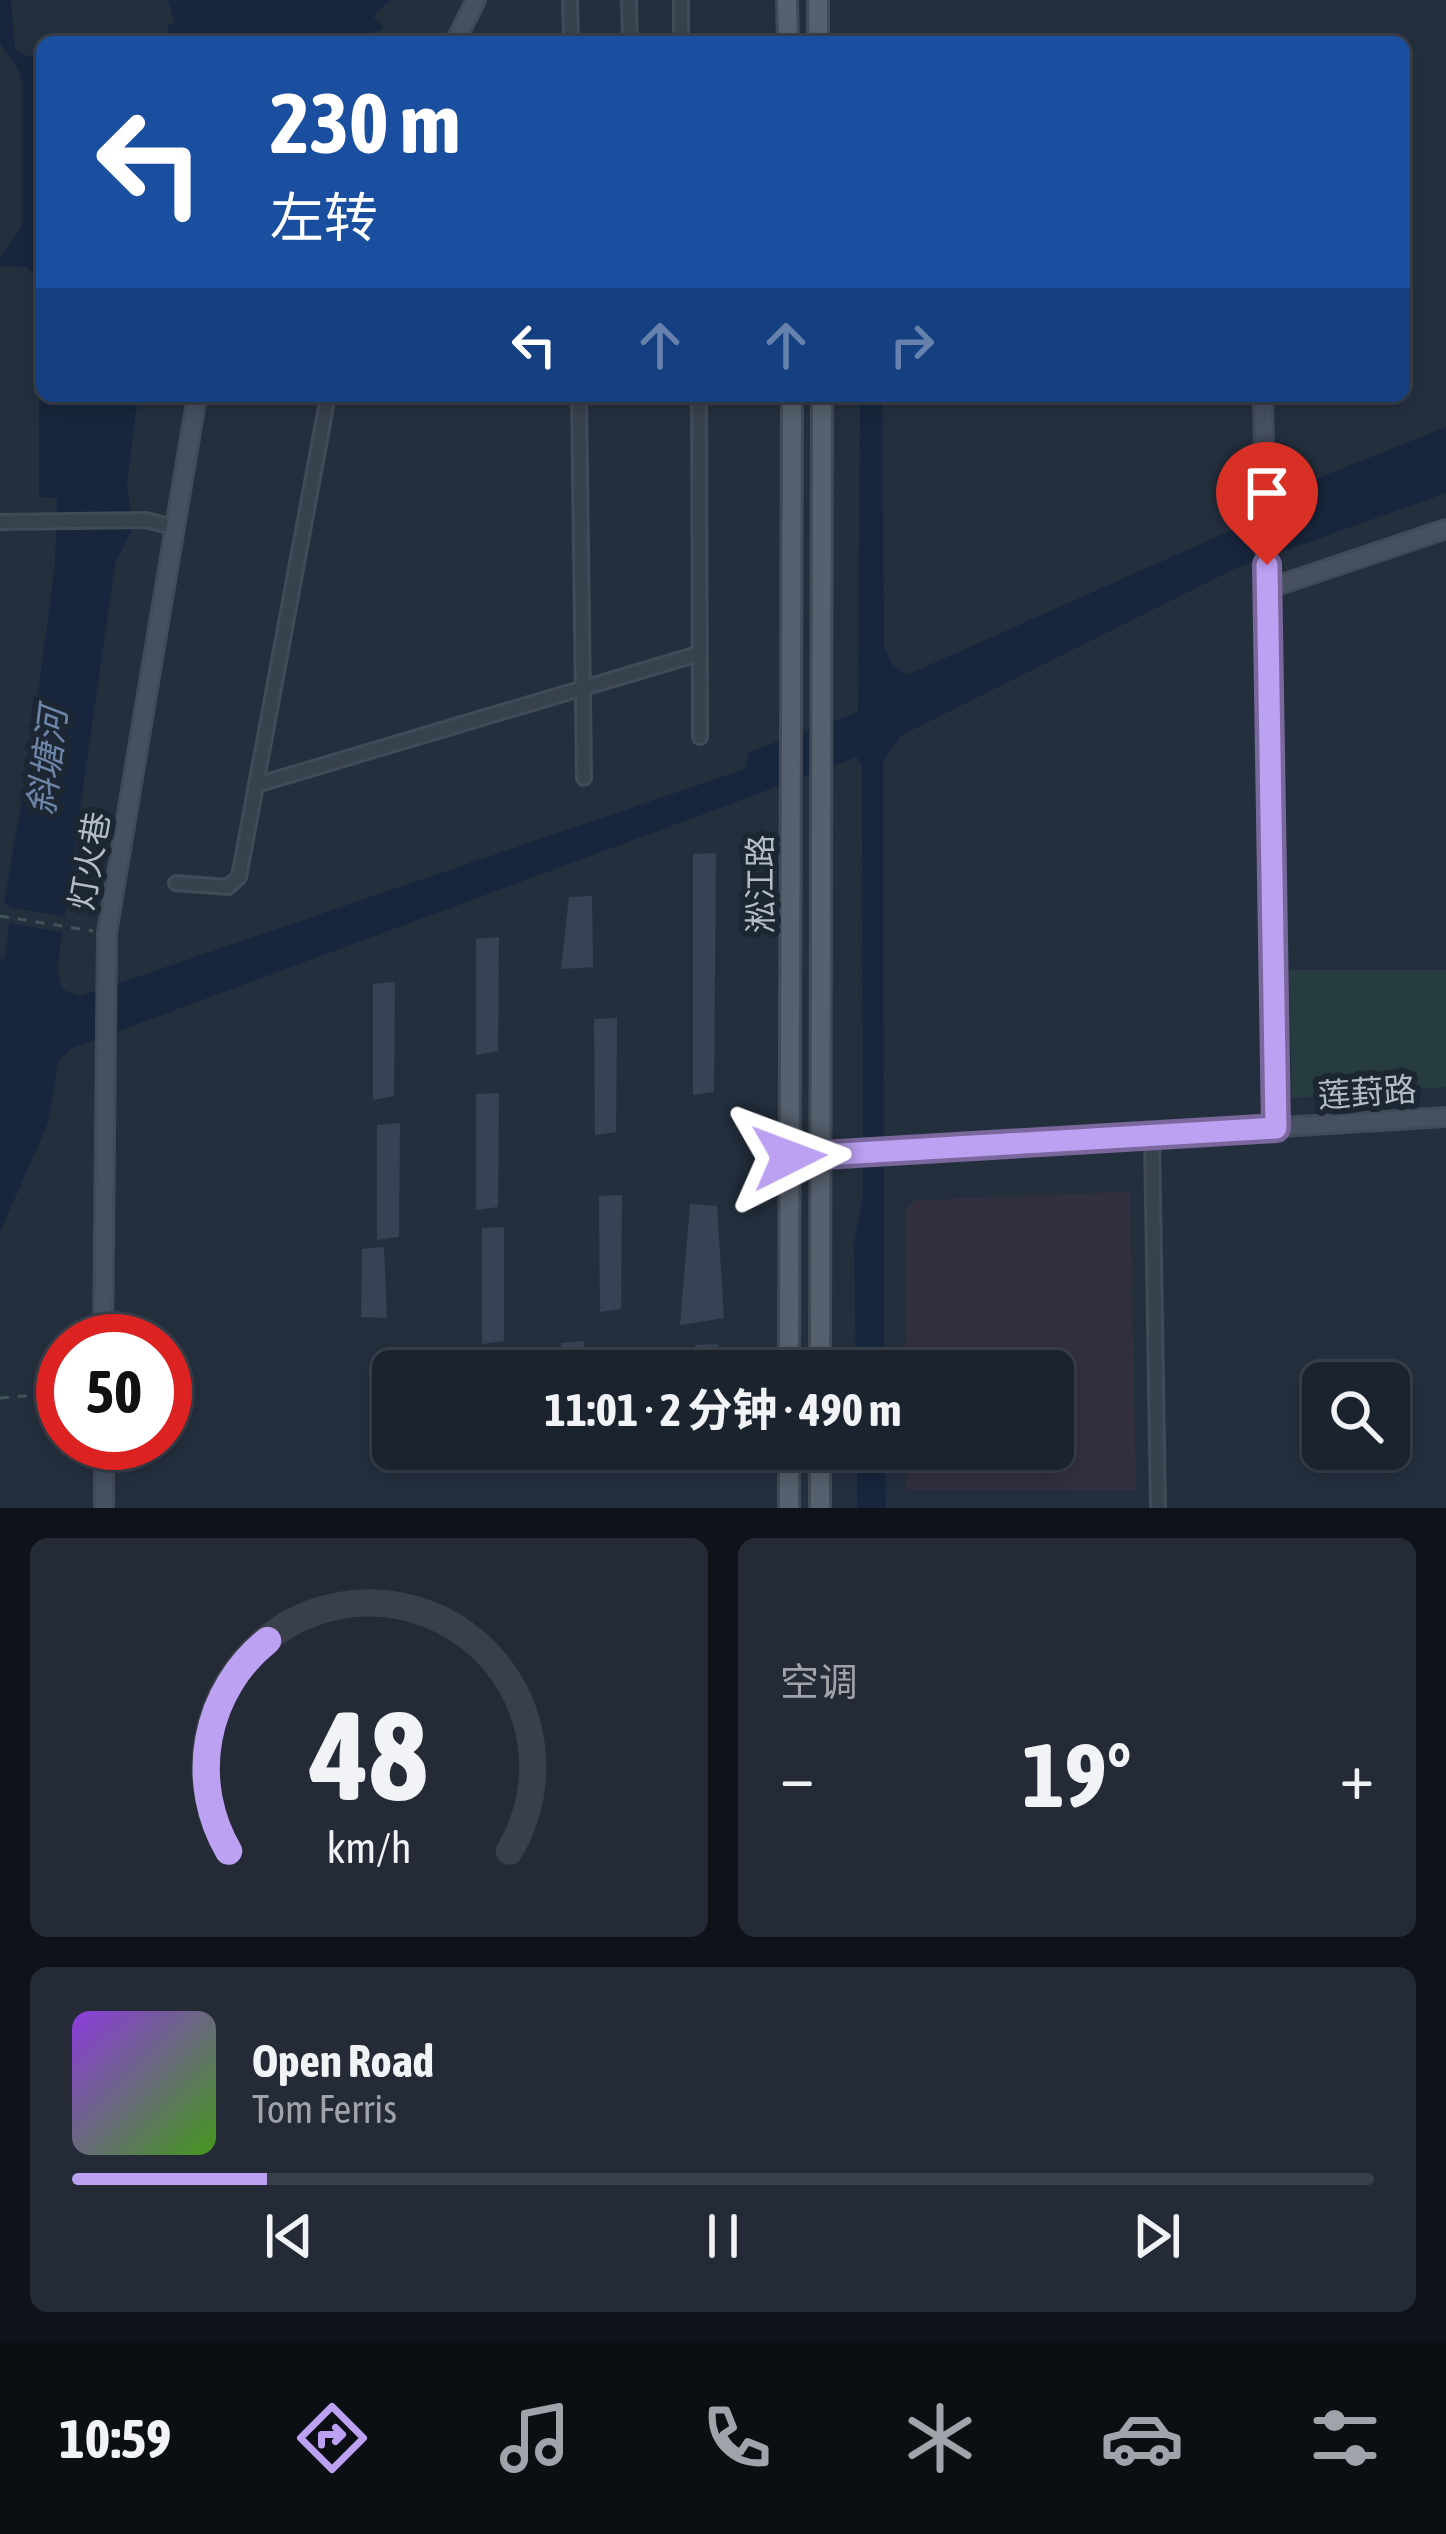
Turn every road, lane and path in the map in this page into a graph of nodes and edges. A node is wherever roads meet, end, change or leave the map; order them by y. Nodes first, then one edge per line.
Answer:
1 (476, 0) edge
2 (570, 0) edge
3 (629, 0) edge
4 (681, 0) edge
5 (787, 0) edge
6 (818, 0) edge
7 (458, 36) edge
8 (571, 36) edge
9 (629, 36) edge
10 (682, 36) edge
11 (788, 36) edge
12 (818, 36) edge
13 (196, 402) edge
14 (327, 402) edge
15 (579, 402) edge
16 (699, 402) edge
17 (792, 402) edge
18 (822, 402) edge
19 (1263, 402) edge
20 (0, 522) edge
21 (177, 528) junction
22 (1446, 529) edge
23 (1267, 589) junction
24 (698, 654) junction
25 (583, 685) junction
26 (700, 736) dead end
27 (584, 778) dead end
28 (256, 785) junction
29 (176, 883) dead end
30 (0, 916) edge
31 (80, 929) dead end
32 (1446, 1117) edge
33 (1276, 1128) junction
34 (1152, 1136) junction
35 (820, 1156) junction
36 (789, 1157) junction
37 (104, 1314) edge
38 (789, 1350) edge
39 (820, 1350) edge
40 (36, 1395) edge
41 (0, 1398) edge
42 (104, 1470) edge
43 (789, 1470) edge
44 (820, 1470) edge
45 (104, 1508) edge
46 (789, 1508) edge
47 (820, 1508) edge
48 (1158, 1508) edge

1 - 7 street
2 - 8 street
3 - 9 street
4 - 10 street
5 - 11 main road
6 - 12 main road
13 - 21 street, 灯火巷
14 - 28 street
15 - 25 street
16 - 24 street
17 - 36 main road, 淞江路
18 - 35 main road, 淞江路
19 - 23 street
20 - 21 street
21 - 37 street, 灯火巷
22 - 23 street
23 - 33 street
24 - 25 street
24 - 26 street
25 - 27 street
25 - 28 street
28 - 29 street
30 - 31 path
32 - 33 street, 莲葑路
33 - 34 street, 莲葑路
34 - 35 street, 莲葑路
34 - 48 street
35 - 36 street, 莲葑路
35 - 39 main road, 淞江路
36 - 38 main road, 淞江路
40 - 41 path
42 - 45 street
43 - 46 main road
44 - 47 main road

